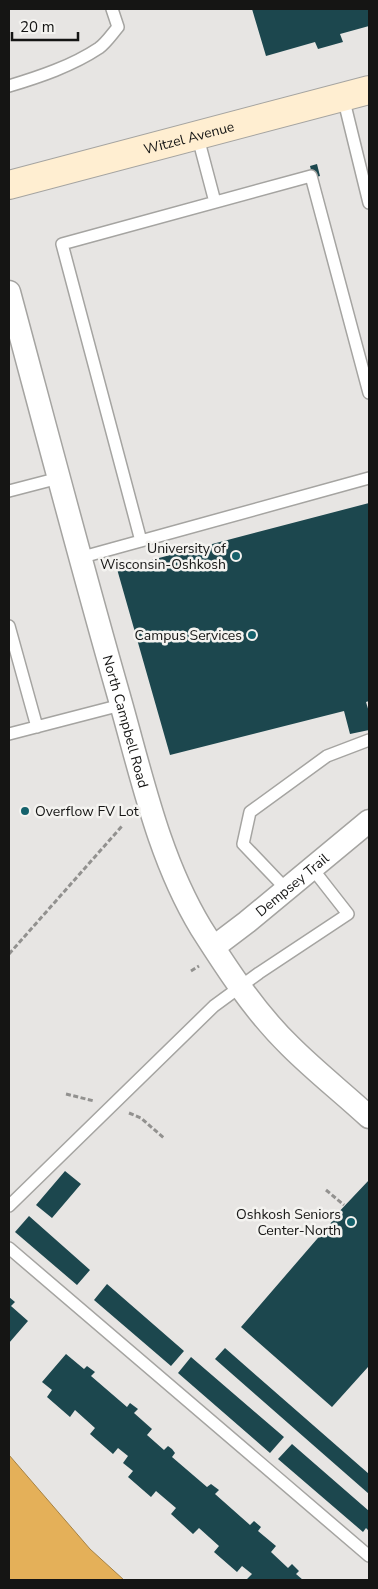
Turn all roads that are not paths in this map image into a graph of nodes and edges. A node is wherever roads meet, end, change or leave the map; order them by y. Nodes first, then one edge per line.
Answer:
1 (112, 9) edge
2 (9, 86) edge
3 (369, 90) edge
4 (343, 97) junction
5 (197, 134) junction
6 (9, 185) edge
7 (215, 202) junction
8 (369, 203) edge
9 (9, 292) edge
10 (369, 393) edge
11 (59, 478) junction
12 (369, 478) edge
13 (9, 491) edge
14 (141, 541) junction
15 (80, 558) junction
16 (9, 626) edge
17 (122, 706) junction
18 (37, 727) junction
19 (9, 734) edge
20 (369, 740) edge
21 (369, 820) edge
22 (312, 868) junction
23 (287, 890) junction
24 (214, 947) junction
25 (240, 986) junction
26 (369, 1117) edge
27 (9, 1206) edge
28 (9, 1248) edge
29 (369, 1556) edge

1 - 2 lane
3 - 4 main road, Witzel Avenue
4 - 5 main road, Witzel Avenue
4 - 8 lane
5 - 6 main road, Witzel Avenue
5 - 7 lane
7 - 10 lane
7 - 14 lane
9 - 11 street, North Campbell Road
11 - 13 lane
11 - 15 street, North Campbell Road
12 - 14 lane
14 - 15 lane
15 - 17 street, North Campbell Road
16 - 18 lane
17 - 18 lane
17 - 24 street, North Campbell Road
18 - 19 lane
20 - 23 lane
21 - 22 street, Dempsey Trail
22 - 23 street, Dempsey Trail
22 - 25 lane
23 - 24 street, Dempsey Trail
24 - 25 street, North Campbell Road
25 - 26 street, North Campbell Road
25 - 27 lane
28 - 29 lane

